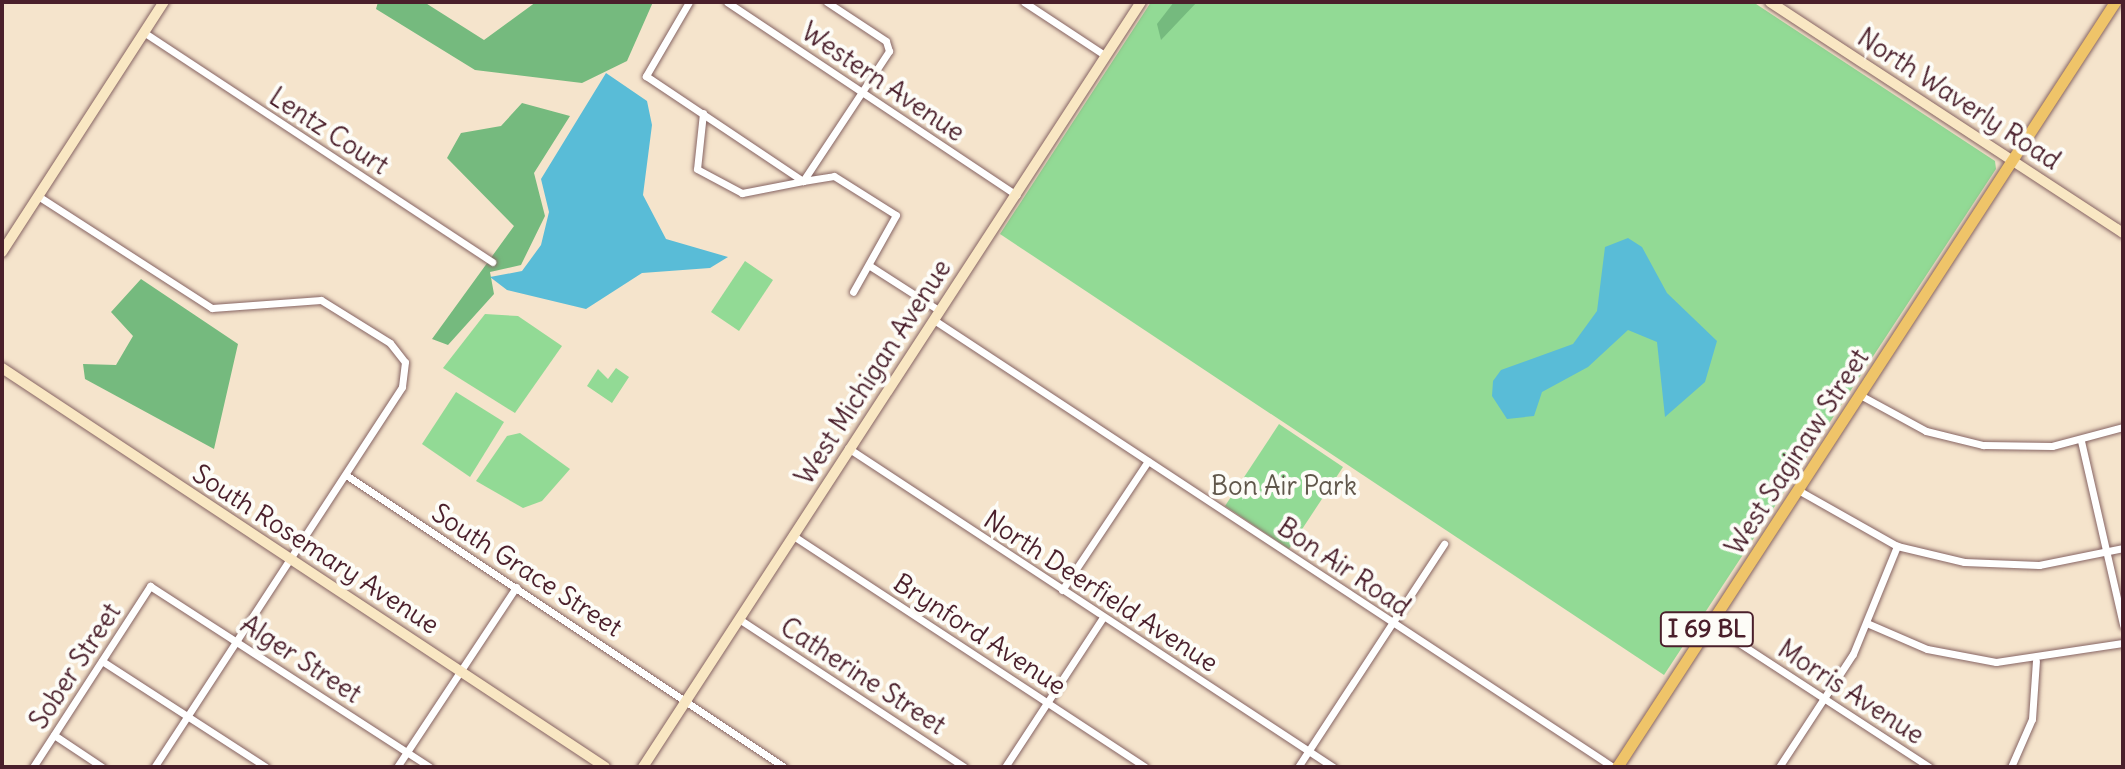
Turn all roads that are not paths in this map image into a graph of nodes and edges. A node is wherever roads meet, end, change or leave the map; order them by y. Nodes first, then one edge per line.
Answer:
1 (164, 2) edge
2 (689, 2) edge
3 (727, 2) edge
4 (827, 2) edge
5 (1024, 2) edge
6 (1141, 2) edge
7 (1770, 2) edge
8 (2115, 2) edge
9 (145, 33) junction
10 (1106, 56) junction
11 (862, 91) junction
12 (703, 113) junction
13 (2013, 160) junction
14 (803, 181) junction
15 (1016, 195) junction
16 (38, 196) junction
17 (2123, 233) edge
18 (2, 252) edge
19 (492, 262) dead end
20 (870, 266) junction
21 (853, 292) dead end
22 (937, 315) junction
23 (2, 368) edge
24 (1860, 395) junction
25 (2123, 427) edge
26 (2081, 441) junction
27 (848, 448) junction
28 (1148, 461) junction
29 (346, 475) junction
30 (1798, 490) junction
31 (792, 535) junction
32 (1444, 544) dead end
33 (1897, 546) junction
34 (2123, 548) edge
35 (2106, 552) junction
36 (290, 559) junction
37 (150, 586) joint
38 (516, 587) junction
39 (1062, 590) junction
40 (1103, 617) junction
41 (739, 619) junction
42 (1391, 623) junction
43 (1710, 624) junction
44 (1869, 624) junction
45 (2123, 625) edge
46 (236, 641) junction
47 (2123, 643) edge
48 (102, 661) junction
49 (2036, 661) junction
50 (460, 671) junction
51 (1824, 698) junction
52 (687, 699) junction
53 (1047, 702) junction
54 (187, 716) junction
55 (54, 735) junction
56 (1308, 751) junction
57 (407, 752) junction
58 (33, 767) edge
59 (102, 767) edge
60 (154, 767) edge
61 (266, 767) edge
62 (397, 767) edge
63 (430, 767) edge
64 (605, 767) edge
65 (643, 767) edge
66 (784, 767) edge
67 (964, 767) edge
68 (1005, 767) edge
69 (1145, 767) edge
70 (1298, 767) edge
71 (1333, 767) edge
72 (1615, 767) edge
73 (1779, 767) edge
74 (1929, 767) edge
75 (2011, 767) edge

1 - 9 street
2 - 12 street
3 - 11 street, Western Avenue
4 - 11 street
5 - 10 street
6 - 10 street, West Michigan Avenue
7 - 13 street, North Waverly Road
8 - 13 main road, I 69 BL
9 - 16 street
9 - 19 street, Lentz Court
10 - 15 street, West Michigan Avenue
11 - 14 street
11 - 15 street, Western Avenue
12 - 14 street
12 - 14 street
13 - 17 street, North Waverly Road
13 - 24 main road, West Saginaw Street / I 69 BL
14 - 20 street
15 - 22 street, West Michigan Avenue
16 - 18 street
16 - 29 street
20 - 21 street
20 - 22 street, Bon Air Road
22 - 27 street, West Michigan Avenue
22 - 28 street, Bon Air Road
23 - 36 street, South Rosemary Avenue
24 - 26 street
24 - 30 main road, West Saginaw Street / I 69 BL
25 - 26 street
26 - 35 street
27 - 31 street, West Michigan Avenue
27 - 39 street, North Deerfield Avenue
28 - 39 street
28 - 42 street, Bon Air Road
29 - 36 street
29 - 38 street, South Grace Street
30 - 33 street
30 - 43 main road, West Saginaw Street / I 69 BL
31 - 41 street, West Michigan Avenue
31 - 53 street, Brynford Avenue
32 - 42 street
33 - 35 street
33 - 44 street
34 - 35 street
35 - 45 street
36 - 46 street
36 - 50 street, South Rosemary Avenue
37 - 46 street, Alger Street
37 - 48 street, Sober Street
38 - 50 street
38 - 52 street, South Grace Street
39 - 40 street, North Deerfield Avenue
40 - 53 street
40 - 56 street, North Deerfield Avenue
41 - 52 street, West Michigan Avenue
41 - 67 street, Catherine Street
42 - 56 street
42 - 72 street, Bon Air Road
43 - 51 street, Morris Avenue
43 - 72 main road, West Saginaw Street / I 69 BL
44 - 49 street
44 - 51 street
46 - 54 street
46 - 57 street, Alger Street
47 - 49 street
48 - 54 street
48 - 55 street, Sober Street
49 - 75 street
50 - 57 street
50 - 64 street, South Rosemary Avenue
51 - 73 street
51 - 74 street, Morris Avenue
52 - 65 street, West Michigan Avenue
52 - 66 street, South Grace Street
53 - 68 street
53 - 69 street, Brynford Avenue
54 - 60 street
54 - 61 street
55 - 58 street, Sober Street
55 - 59 street
56 - 70 street
56 - 71 street, North Deerfield Avenue
57 - 62 street
57 - 63 street, Alger Street

